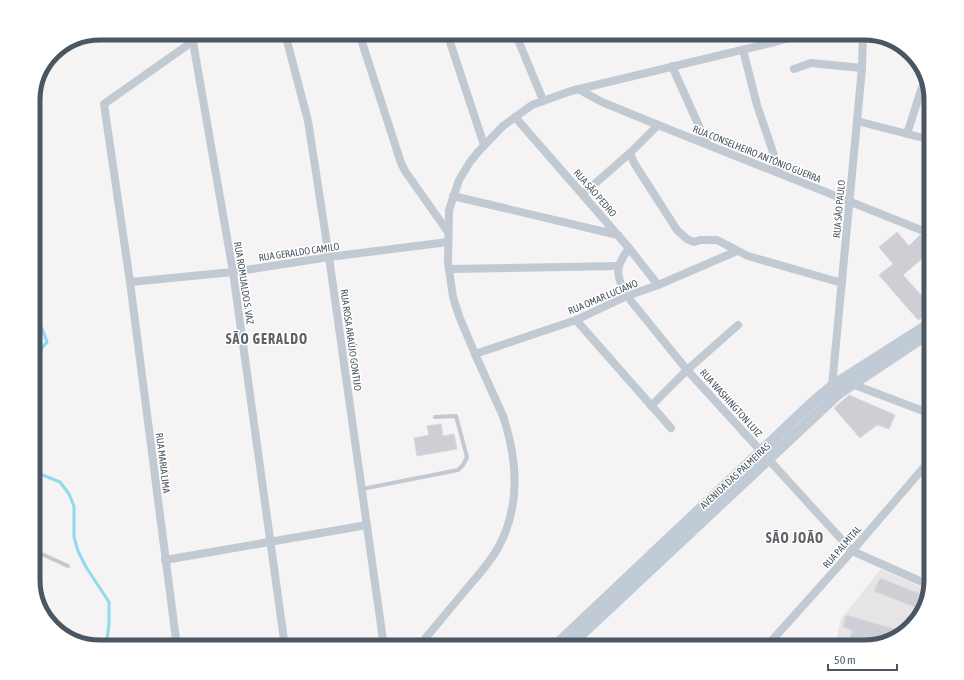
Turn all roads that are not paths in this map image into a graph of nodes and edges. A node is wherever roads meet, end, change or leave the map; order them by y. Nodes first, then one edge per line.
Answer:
1 (196, 40) edge
2 (287, 40) edge
3 (361, 40) edge
4 (449, 40) edge
5 (518, 40) edge
6 (779, 40) edge
7 (863, 40) edge
8 (742, 50) junction
9 (672, 66) junction
10 (862, 68) junction
11 (794, 69) dead end
12 (922, 87) dead end
13 (578, 89) junction
14 (543, 100) junction
15 (515, 117) junction
16 (857, 121) junction
17 (658, 125) junction
18 (907, 134) junction
19 (924, 138) edge
20 (707, 144) junction
21 (484, 145) junction
22 (630, 153) junction
23 (780, 173) junction
24 (584, 194) junction
25 (453, 196) junction
26 (850, 201) junction
27 (924, 231) edge
28 (448, 232) junction
29 (618, 235) junction
30 (448, 242) junction
31 (629, 248) junction
32 (737, 251) junction
33 (330, 258) junction
34 (618, 266) junction
35 (449, 269) junction
36 (233, 272) junction
37 (130, 282) junction
38 (842, 283) junction
39 (658, 285) junction
40 (627, 296) junction
41 (576, 320) junction
42 (738, 325) dead end
43 (924, 327) edge
44 (924, 337) edge
45 (475, 354) junction
46 (688, 370) junction
47 (852, 384) junction
48 (832, 386) junction
49 (651, 406) junction
50 (924, 411) edge
51 (435, 417) dead end
52 (671, 428) dead end
53 (765, 455) junction
54 (924, 468) edge
55 (362, 489) junction
56 (367, 525) junction
57 (270, 541) junction
58 (852, 551) junction
59 (40, 553) edge
60 (165, 560) junction
61 (68, 566) dead end
62 (924, 582) edge
63 (614, 597) junction
64 (176, 640) edge
65 (284, 640) edge
66 (383, 640) edge
67 (424, 640) edge
68 (562, 640) edge
69 (574, 640) edge
70 (772, 640) edge

1 - 36 street, RUA ROMUALDO S. VAZ
1 - 37 street, RUA MARIA LIMA
2 - 33 street, RUA ROSA ARAÚJO GONTIJO
3 - 28 street
4 - 21 street
5 - 14 street
6 - 8 street
7 - 10 street, RUA SÃO PAULO
8 - 9 street
8 - 23 street
9 - 13 street
9 - 20 street
10 - 11 street
10 - 16 street, RUA SÃO PAULO
12 - 18 street
13 - 14 street
13 - 17 street, RUA CONSELHEIRO ANTÔNIO GUERRA
14 - 15 street
15 - 21 street
15 - 24 street, RUA SÃO PEDRO
16 - 18 street
16 - 26 street, RUA SÃO PAULO
17 - 20 street, RUA CONSELHEIRO ANTÔNIO GUERRA
17 - 22 street
18 - 19 street
20 - 23 street, RUA CONSELHEIRO ANTÔNIO GUERRA
21 - 25 street
22 - 24 street
22 - 32 street
23 - 26 street, RUA CONSELHEIRO ANTÔNIO GUERRA
24 - 29 street, RUA SÃO PEDRO
25 - 28 street
25 - 29 street
26 - 27 street, RUA CONSELHEIRO ANTÔNIO GUERRA
26 - 38 street, RUA SÃO PAULO
28 - 30 street
29 - 31 street, RUA SÃO PEDRO
30 - 33 street, RUA GERALDO CAMILO
30 - 35 street
31 - 34 street
31 - 39 street, RUA SÃO PEDRO
32 - 38 street
32 - 39 street, RUA OMAR LUCIANO
33 - 36 street, RUA GERALDO CAMILO
33 - 55 street, RUA ROSA ARAÚJO GONTIJO
34 - 35 street
34 - 40 street, RUA WASHINGTON LUIZ
35 - 45 street
36 - 37 street, RUA GERALDO CAMILO
36 - 57 street, RUA ROMUALDO S. VAZ
37 - 60 street, RUA MARIA LIMA
38 - 48 street, RUA SÃO PAULO
39 - 40 street, RUA OMAR LUCIANO
40 - 41 street, RUA OMAR LUCIANO
40 - 46 street, RUA WASHINGTON LUIZ
41 - 45 street, RUA OMAR LUCIANO
41 - 49 street
42 - 46 street
43 - 48 main road, AVENIDA DAS PALMEIRAS
44 - 47 main road, AVENIDA DAS PALMEIRAS
45 - 67 street
46 - 49 street
46 - 53 street, RUA WASHINGTON LUIZ
47 - 50 street
47 - 53 main road, AVENIDA DAS PALMEIRAS
48 - 53 main road, AVENIDA DAS PALMEIRAS
49 - 52 street
51 - 55 lane
53 - 58 street, RUA WASHINGTON LUIZ
53 - 63 main road, AVENIDA DAS PALMEIRAS
54 - 58 street, RUA PALMITAL
55 - 56 street, RUA ROSA ARAÚJO GONTIJO
56 - 57 street
56 - 66 street, RUA ROSA ARAÚJO GONTIJO
57 - 60 street
57 - 65 street, RUA ROMUALDO S. VAZ
58 - 62 street, RUA WASHINGTON LUIZ
58 - 70 street, RUA PALMITAL
59 - 61 lane
60 - 64 street, RUA MARIA LIMA
63 - 68 main road, AVENIDA DAS PALMEIRAS
63 - 69 main road, AVENIDA DAS PALMEIRAS

